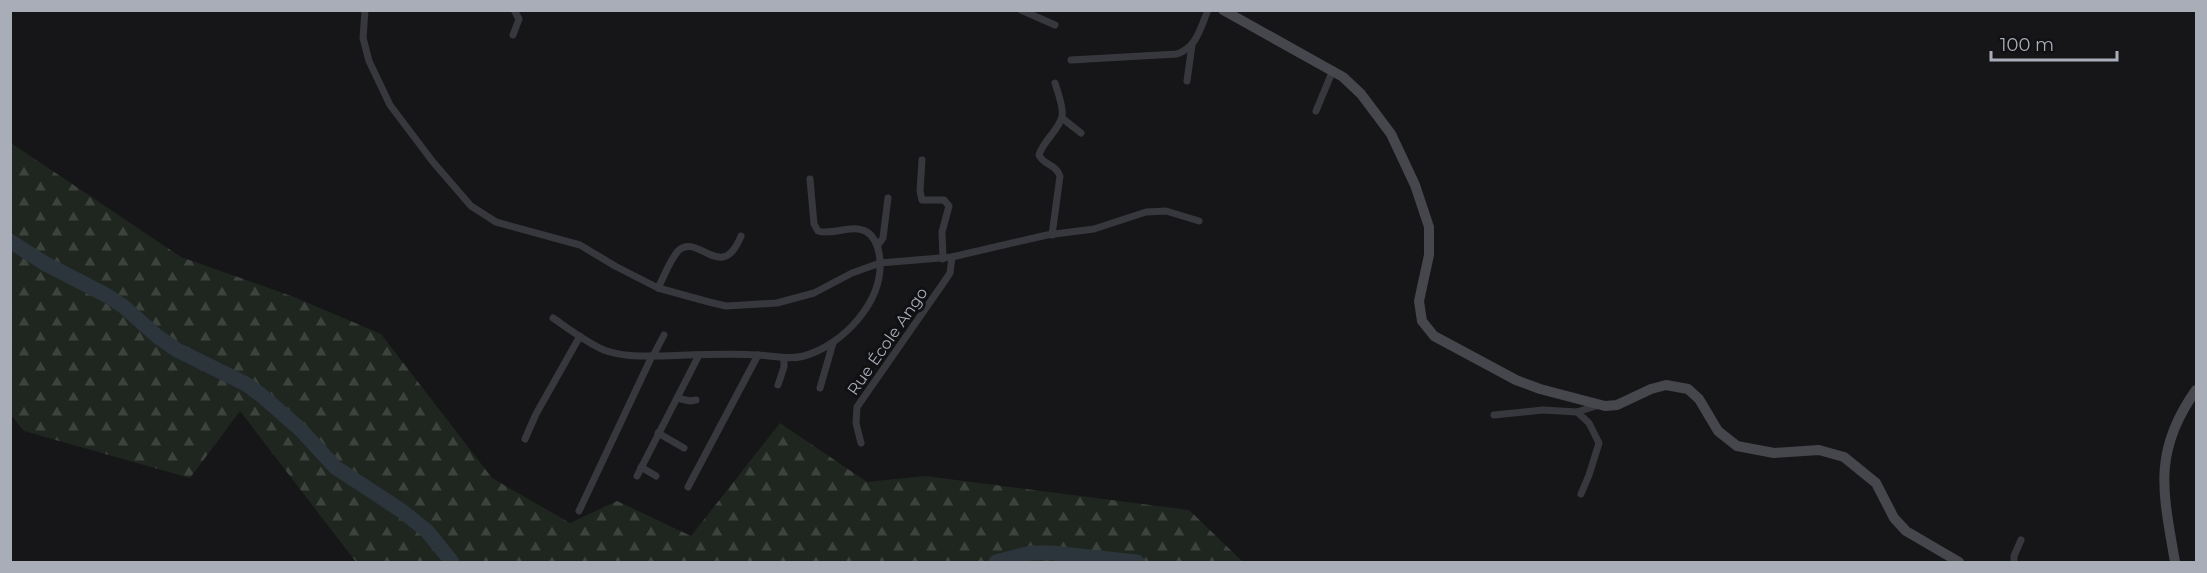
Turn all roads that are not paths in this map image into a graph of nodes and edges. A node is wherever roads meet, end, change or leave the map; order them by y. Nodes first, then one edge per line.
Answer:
1 (365, 10) edge
2 (514, 10) edge
3 (1021, 10) edge
4 (1208, 10) edge
5 (1223, 10) edge
6 (527, 18) dead end
7 (519, 19) junction
8 (1055, 25) dead end
9 (513, 35) dead end
10 (1192, 45) junction
11 (1071, 60) dead end
12 (1333, 70) junction
13 (1187, 81) dead end
14 (1056, 83) dead end
15 (1316, 111) dead end
16 (1062, 118) junction
17 (1081, 134) dead end
18 (922, 160) dead end
19 (810, 179) dead end
20 (888, 198) dead end
21 (1199, 221) dead end
22 (1052, 235) junction
23 (741, 236) dead end
24 (878, 245) junction
25 (952, 258) junction
26 (944, 259) junction
27 (880, 262) junction
28 (658, 288) junction
29 (553, 318) dead end
30 (664, 335) dead end
31 (580, 336) junction
32 (833, 343) junction
33 (699, 355) junction
34 (758, 355) junction
35 (652, 356) junction
36 (784, 358) junction
37 (778, 385) dead end
38 (820, 388) dead end
39 (2196, 390) edge
40 (676, 398) junction
41 (696, 400) dead end
42 (1599, 405) junction
43 (1577, 412) junction
44 (1494, 415) dead end
45 (658, 433) junction
46 (525, 439) dead end
47 (861, 443) dead end
48 (684, 448) dead end
49 (641, 467) junction
50 (637, 476) dead end
51 (656, 477) dead end
52 (688, 487) dead end
53 (1581, 494) dead end
54 (579, 511) dead end
55 (2020, 540) dead end
56 (1959, 562) edge
57 (2014, 562) edge
58 (2175, 562) edge

1 - 28 street, Rue École Ango
2 - 7 street
3 - 8 street
4 - 10 street
5 - 12 street
6 - 7 street
7 - 9 street
10 - 11 street
10 - 13 street
12 - 15 street
12 - 42 street
14 - 16 street
16 - 17 street
16 - 22 street
18 - 26 street
19 - 24 street
20 - 24 street
21 - 22 street, Rue École Ango
22 - 25 street, Rue École Ango
23 - 28 street
24 - 27 street
25 - 26 street, Rue École Ango
25 - 47 street, Rue École Ango
26 - 27 street, Rue École Ango
27 - 28 street, Rue École Ango
27 - 32 street
29 - 31 street
30 - 35 street
31 - 35 street
31 - 46 street
32 - 36 street
32 - 38 street
33 - 34 street
33 - 35 street
33 - 40 street
34 - 36 street
34 - 52 street
35 - 54 street
36 - 37 street
39 - 58 street
40 - 41 street
40 - 45 street
42 - 43 street
42 - 56 street
43 - 44 street
43 - 53 street
45 - 48 street
45 - 49 street
49 - 50 street
49 - 51 street
55 - 57 street

